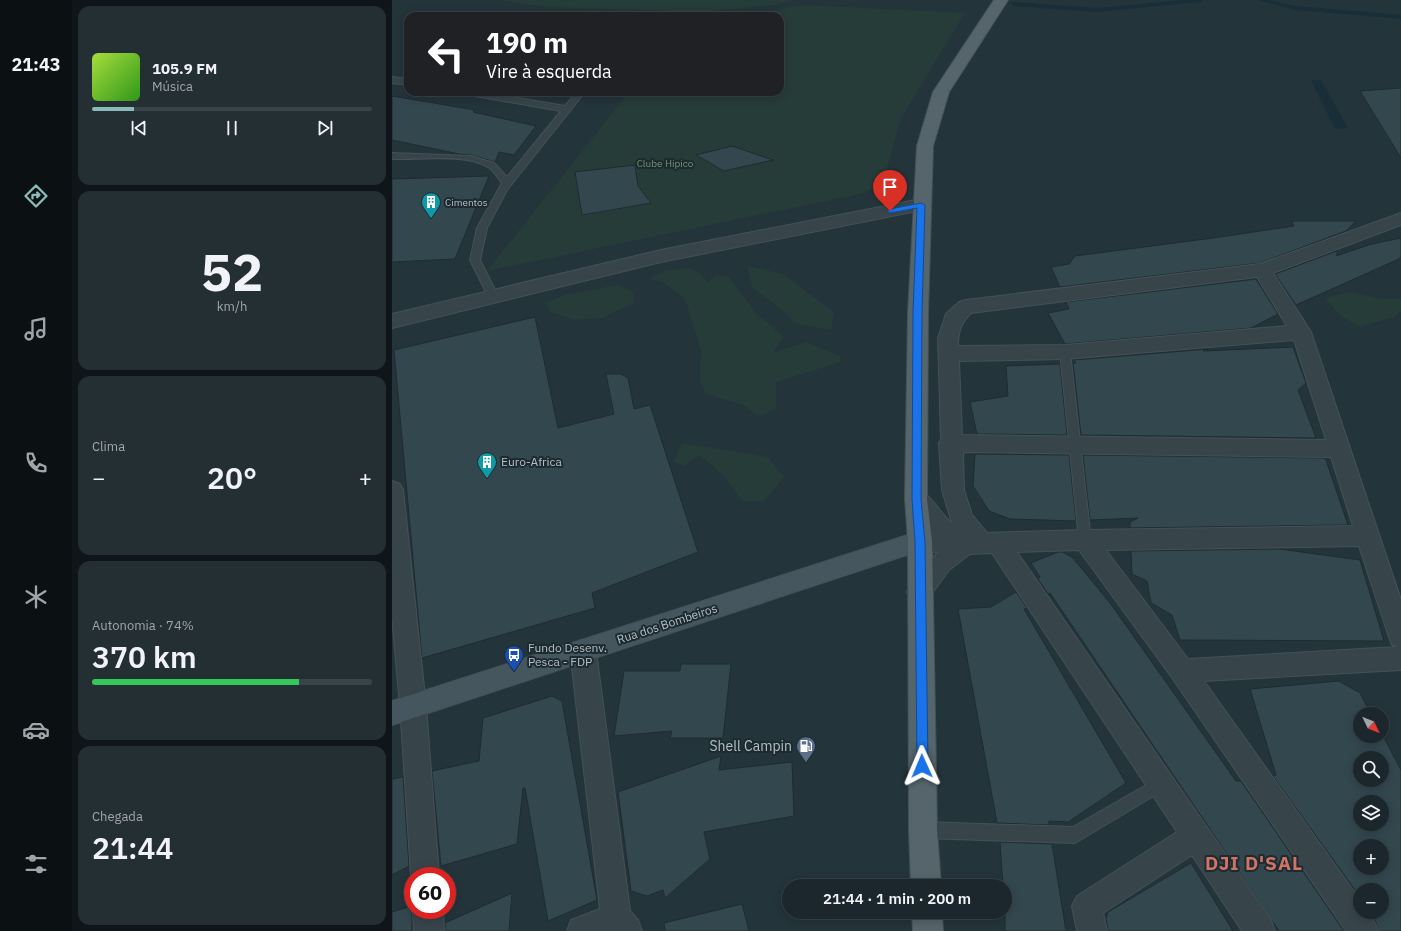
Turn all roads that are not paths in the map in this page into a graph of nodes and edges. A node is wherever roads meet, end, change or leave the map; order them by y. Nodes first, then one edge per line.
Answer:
1 (1001, 0) edge
2 (392, 80) edge
3 (404, 82) edge
4 (491, 96) edge
5 (578, 96) edge
6 (567, 109) junction
7 (392, 156) edge
8 (507, 184) junction
9 (921, 205) junction
10 (1401, 219) edge
11 (1262, 270) junction
12 (493, 296) junction
13 (392, 321) edge
14 (1301, 332) junction
15 (1065, 352) junction
16 (949, 354) junction
17 (950, 443) junction
18 (1076, 446) junction
19 (1339, 449) junction
20 (392, 490) edge
21 (916, 499) junction
22 (1367, 536) junction
23 (1085, 540) junction
24 (920, 542) junction
25 (981, 544) junction
26 (919, 592) junction
27 (1401, 637) edge
28 (583, 651) junction
29 (1401, 658) edge
30 (1182, 671) junction
31 (402, 709) edge
32 (1162, 784) junction
33 (923, 830) junction
34 (1197, 836) junction
35 (424, 867) edge
36 (926, 879) edge
37 (428, 919) edge
38 (927, 919) edge
39 (621, 924) edge
40 (429, 931) edge
41 (582, 931) edge
42 (928, 931) edge
43 (1092, 931) edge
44 (1260, 931) edge
45 (1364, 931) edge

1 - 9 main road
2 - 3 lane
4 - 6 lane
5 - 6 lane
6 - 8 lane
7 - 8 lane
8 - 12 lane
9 - 12 street
9 - 21 main road
10 - 11 street
11 - 14 street
11 - 16 street
12 - 13 street
14 - 15 street
14 - 19 street
15 - 16 street
15 - 18 lane
16 - 17 street
17 - 18 street
17 - 25 street
18 - 19 street
18 - 23 lane
19 - 22 street
20 - 31 street
21 - 24 main road
21 - 25 street
22 - 23 street
22 - 27 street
23 - 25 street
23 - 30 street
24 - 25 street
24 - 26 main road
24 - 28 street, Rua dos Bombeiros
25 - 26 street
25 - 32 street
26 - 33 main road
28 - 31 street, Rua dos Bombeiros
28 - 39 street
29 - 30 street
30 - 45 street
31 - 35 street
32 - 33 lane
32 - 34 street
33 - 36 main road
34 - 43 street
34 - 44 street
37 - 40 street
38 - 42 main road
39 - 41 street

